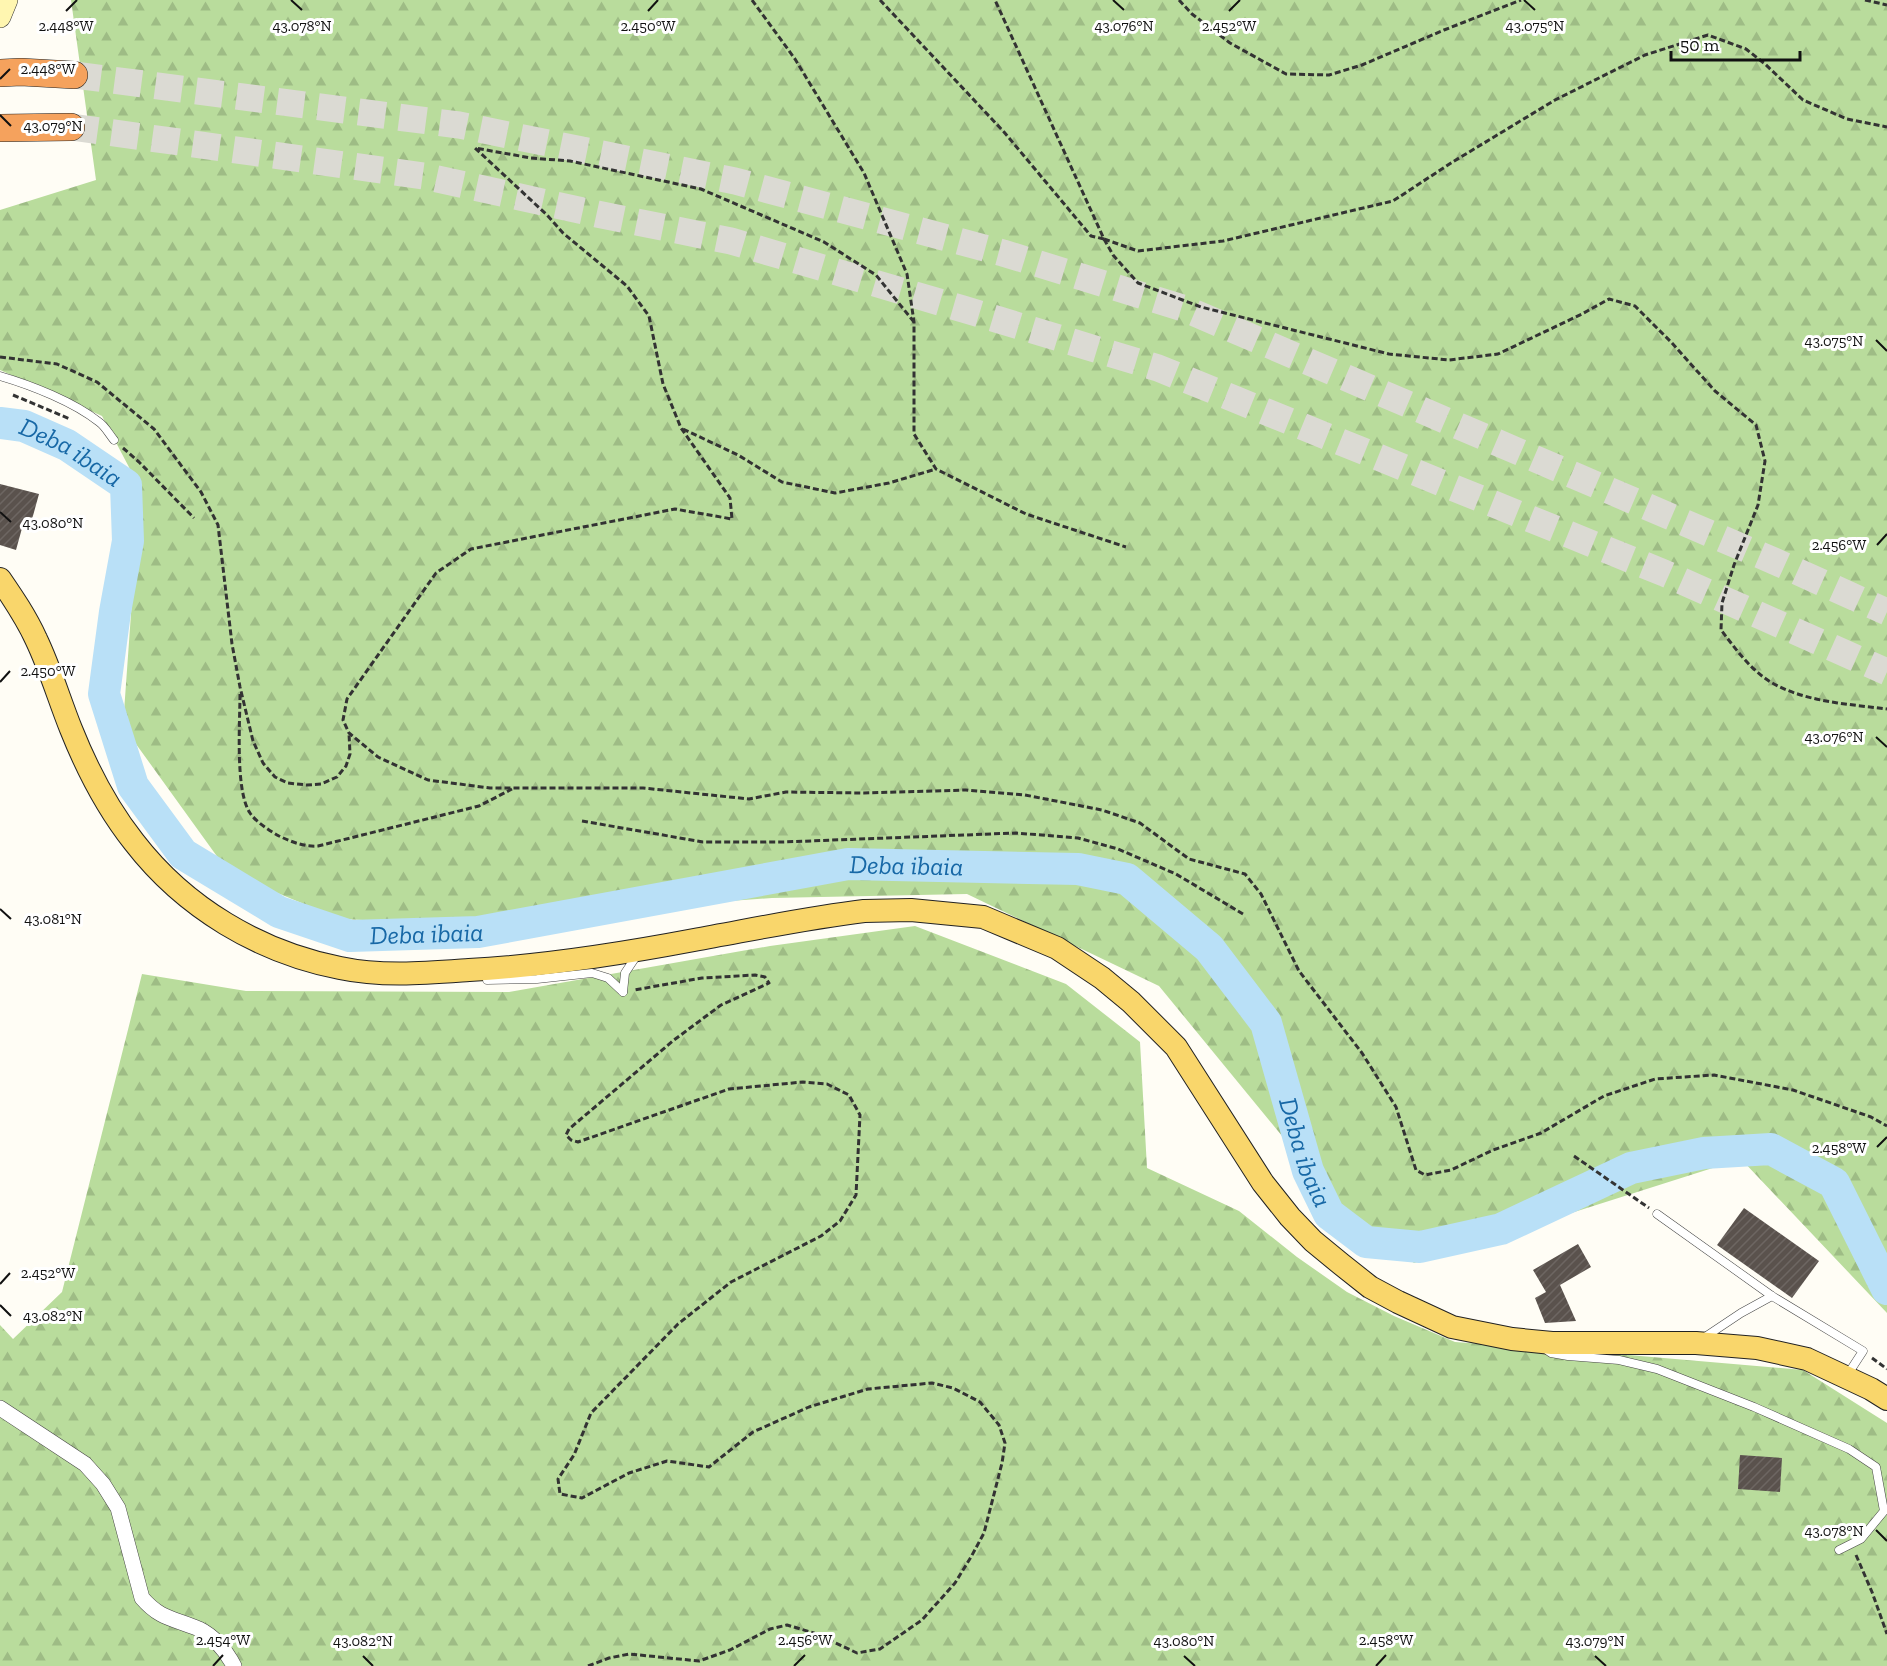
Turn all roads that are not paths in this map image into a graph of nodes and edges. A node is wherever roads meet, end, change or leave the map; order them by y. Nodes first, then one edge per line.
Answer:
1 (7, 0) edge
2 (0, 17) edge
3 (11, 72) edge
4 (74, 75) tunnel mouth
5 (71, 127) tunnel mouth
6 (0, 128) edge
7 (0, 376) edge
8 (114, 440) dead end
9 (0, 579) edge
10 (644, 949) junction
11 (470, 970) junction
12 (1658, 1214) road end
13 (1772, 1296) junction
14 (1539, 1341) junction
15 (1696, 1343) junction
16 (1845, 1377) junction
17 (1887, 1399) edge
18 (0, 1408) edge
19 (1839, 1550) dead end
20 (234, 1666) edge

1 - 2 main road
3 - 4 highway
5 - 6 highway
7 - 8 lane
9 - 11 main road
10 - 11 main road
10 - 11 lane
10 - 14 main road
12 - 13 lane
13 - 15 lane
13 - 16 lane
14 - 15 main road
14 - 19 lane
15 - 16 main road
16 - 17 main road
18 - 20 street

